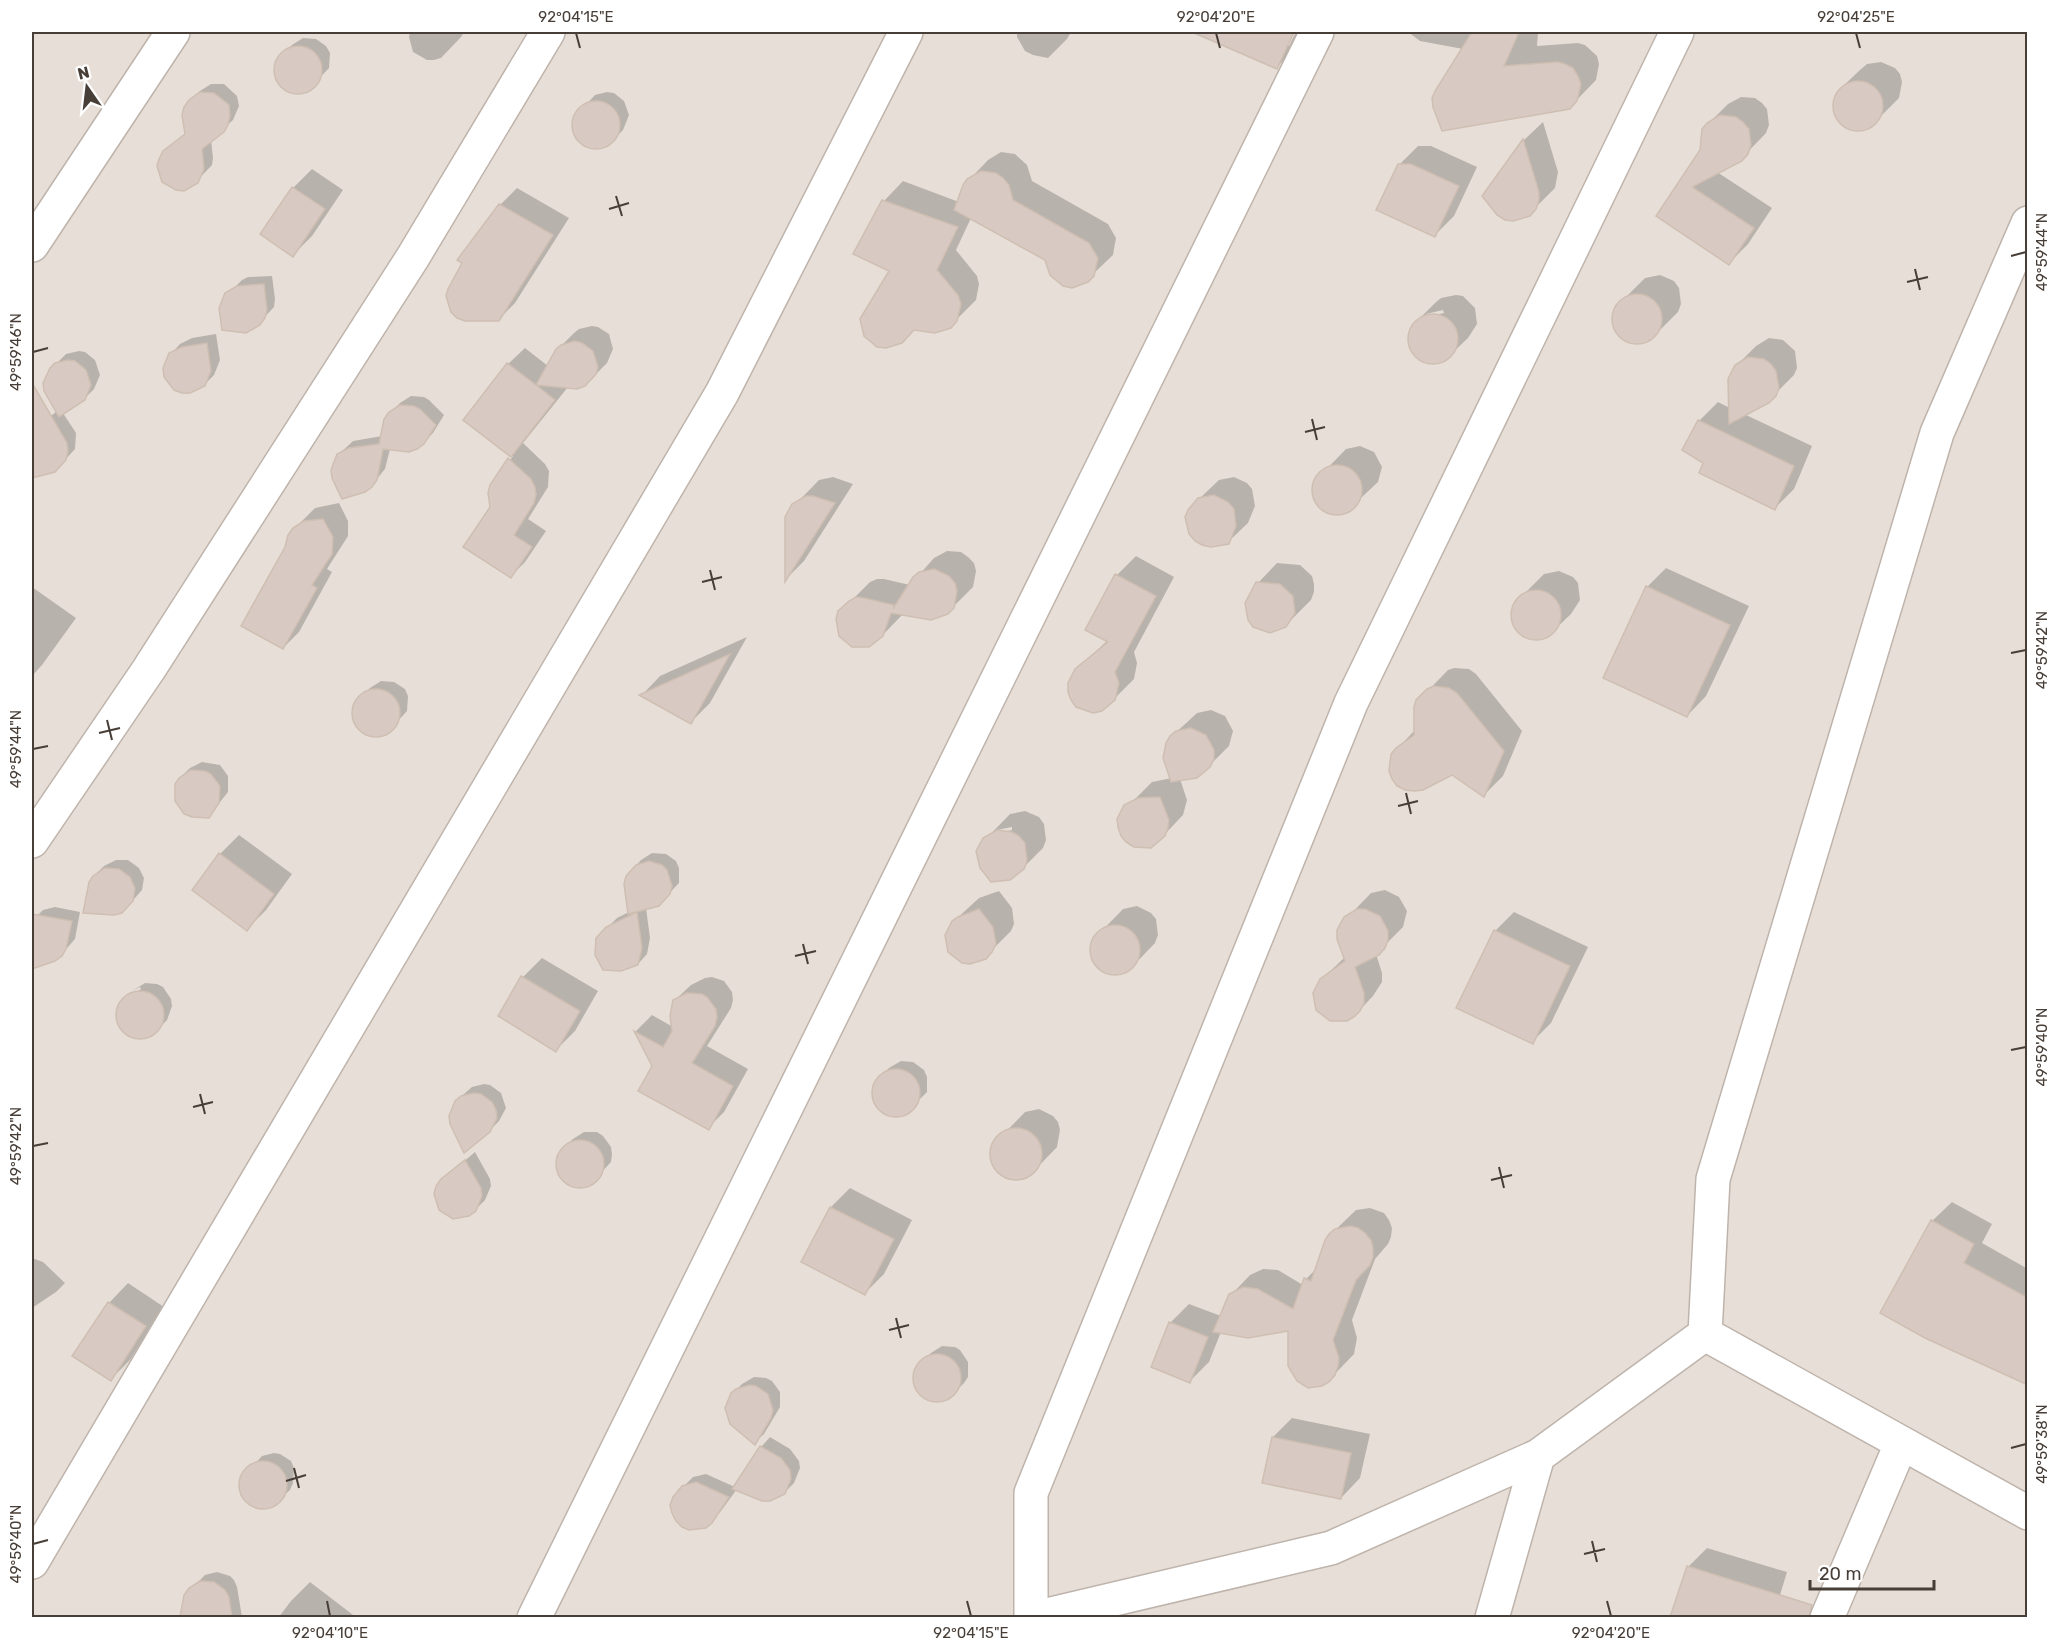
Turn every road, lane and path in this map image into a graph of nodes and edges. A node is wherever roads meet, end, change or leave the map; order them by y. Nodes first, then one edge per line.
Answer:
1 (173, 32) edge
2 (548, 32) edge
3 (906, 32) edge
4 (1317, 32) edge
5 (1677, 32) edge
6 (2028, 224) edge
7 (32, 245) edge
8 (32, 841) edge
9 (1705, 1334) junction
10 (1901, 1444) junction
11 (1538, 1456) junction
12 (2028, 1513) edge
13 (32, 1562) edge
14 (534, 1617) edge
15 (1033, 1617) edge
16 (1492, 1617) edge
17 (1827, 1617) edge

1 - 7 street
2 - 8 street
3 - 13 street
4 - 14 street
5 - 15 street
6 - 9 street
9 - 10 street
9 - 11 street
10 - 12 street
10 - 17 street
11 - 15 street
11 - 16 street

